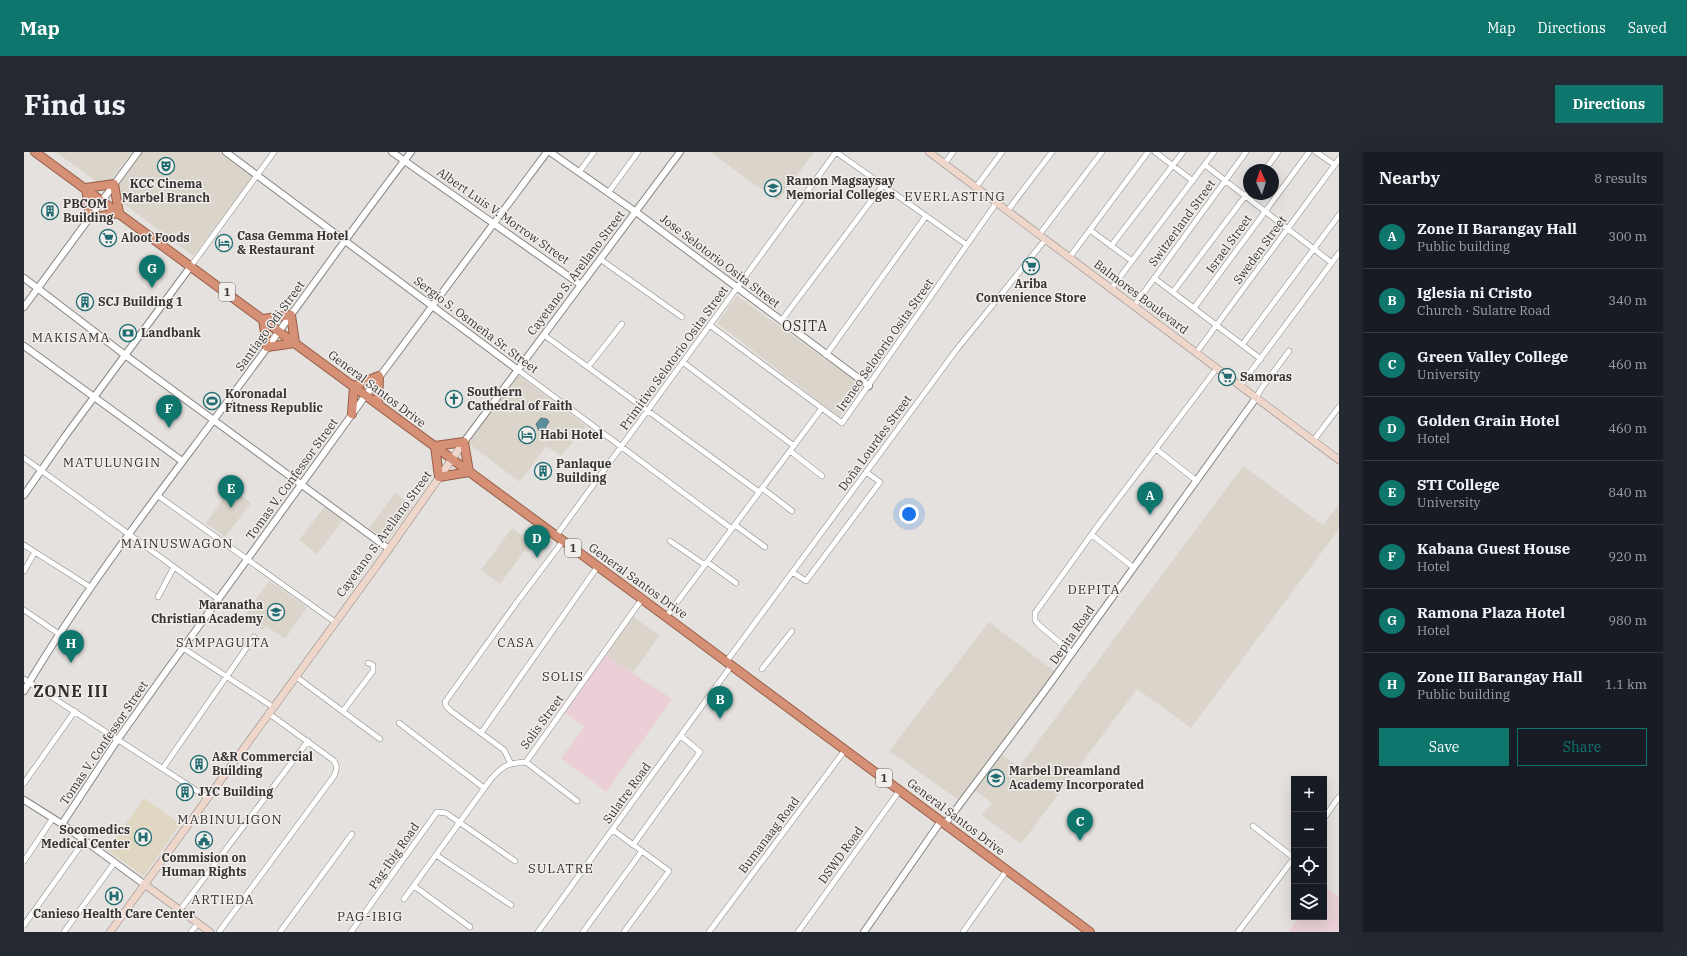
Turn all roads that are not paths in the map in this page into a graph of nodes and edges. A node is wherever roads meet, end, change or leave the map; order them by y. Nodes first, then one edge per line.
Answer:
1 (35, 152) edge
2 (138, 152) edge
3 (226, 152) edge
4 (274, 152) edge
5 (392, 152) edge
6 (411, 152) edge
7 (549, 152) edge
8 (594, 152) edge
9 (638, 152) edge
10 (680, 152) edge
11 (836, 152) edge
12 (929, 152) edge
13 (953, 152) edge
14 (1002, 152) edge
15 (1052, 152) edge
16 (1102, 152) edge
17 (1148, 152) edge
18 (1155, 152) edge
19 (1183, 152) edge
20 (1214, 152) edge
21 (1246, 152) edge
22 (1278, 152) edge
23 (1309, 152) edge
24 (1316, 152) edge
25 (1339, 159) edge
26 (404, 161) junction
27 (945, 163) junction
28 (1269, 164) edge
29 (1205, 165) junction
30 (1335, 165) junction
31 (1173, 166) junction
32 (579, 172) junction
33 (257, 175) junction
34 (1193, 181) junction
35 (1225, 181) junction
36 (114, 184) junction
37 (883, 185) junction
38 (976, 187) junction
39 (86, 188) junction
40 (608, 193) junction
41 (1243, 194) edge
42 (1243, 199) edge
43 (103, 200) junction
44 (1250, 200) edge
45 (997, 202) junction
46 (1008, 210) junction
47 (636, 212) junction
48 (1265, 212) junction
49 (119, 213) junction
50 (1339, 215) edge
51 (926, 216) junction
52 (90, 218) junction
53 (493, 224) junction
54 (1288, 229) junction
55 (1090, 230) junction
56 (1042, 237) junction
57 (345, 241) junction
58 (967, 245) junction
59 (1111, 246) junction
60 (1314, 249) junction
61 (1339, 253) edge
62 (1070, 258) junction
63 (600, 259) junction
64 (1132, 261) junction
65 (1332, 263) junction
66 (191, 266) junction
67 (24, 278) edge
68 (1154, 278) junction
69 (581, 285) junction
70 (38, 288) junction
71 (737, 288) junction
72 (1111, 289) junction
73 (1173, 292) junction
74 (432, 306) junction
75 (1134, 306) junction
76 (24, 307) edge
77 (1194, 308) junction
78 (291, 315) junction
79 (682, 317) dead end
80 (263, 319) junction
81 (781, 321) junction
82 (622, 324) dead end
83 (1216, 325) junction
84 (711, 326) junction
85 (279, 331) junction
86 (544, 335) junction
87 (295, 343) junction
88 (1242, 345) junction
89 (24, 346) edge
90 (267, 347) junction
91 (1289, 351) dead end
92 (1196, 352) junction
93 (125, 355) junction
94 (826, 355) junction
95 (1261, 359) junction
96 (684, 362) junction
97 (588, 367) junction
98 (1217, 368) junction
99 (518, 370) junction
100 (380, 376) junction
101 (354, 386) junction
102 (869, 386) junction
103 (1240, 386) junction
104 (366, 395) junction
105 (94, 397) junction
106 (1256, 398) junction
107 (378, 404) junction
108 (1339, 407) edge
109 (822, 408) junction
110 (648, 411) junction
111 (352, 414) junction
112 (213, 420) junction
113 (1313, 441) junction
114 (464, 442) junction
115 (435, 446) junction
116 (794, 446) junction
117 (621, 447) junction
118 (1156, 449) junction
119 (790, 451) junction
120 (24, 458) edge
121 (452, 459) junction
122 (1339, 460) edge
123 (182, 461) junction
124 (41, 470) junction
125 (469, 472) junction
126 (866, 472) junction
127 (822, 476) dead end
128 (439, 477) junction
129 (1197, 481) junction
130 (301, 484) junction
131 (761, 490) junction
132 (24, 495) edge
133 (157, 495) junction
134 (792, 511) dead end
135 (733, 527) junction
136 (128, 534) junction
137 (1092, 535) junction
138 (556, 536) junction
139 (563, 541) junction
140 (670, 541) dead end
141 (24, 545) edge
142 (765, 547) dead end
143 (388, 549) junction
144 (35, 552) junction
145 (247, 560) junction
146 (706, 564) junction
147 (598, 566) junction
148 (174, 567) junction
149 (1133, 567) junction
150 (24, 571) edge
151 (792, 572) junction
152 (736, 583) dead end
153 (90, 587) junction
154 (158, 597) dead end
155 (218, 599) junction
156 (642, 599) junction
157 (24, 610) edge
158 (666, 617) junction
159 (335, 622) junction
160 (792, 631) dead end
161 (59, 634) junction
162 (254, 637) dead end
163 (183, 648) junction
164 (1072, 653) junction
165 (368, 663) dead end
166 (729, 664) junction
167 (762, 670) dead end
168 (227, 675) junction
169 (295, 676) junction
170 (26, 681) edge
171 (24, 690) edge
172 (273, 707) junction
173 (75, 711) junction
174 (343, 711) junction
175 (268, 714) junction
176 (399, 724) dead end
177 (481, 733) junction
178 (681, 736) junction
179 (118, 739) junction
180 (380, 739) dead end
181 (308, 741) junction
182 (846, 750) junction
183 (526, 762) junction
184 (511, 764) junction
185 (163, 768) junction
186 (24, 783) edge
187 (484, 788) junction
188 (900, 790) junction
189 (1339, 797) edge
190 (208, 798) junction
191 (24, 800) edge
192 (577, 801) dead end
193 (1327, 814) edge
194 (53, 818) junction
195 (460, 823) junction
196 (943, 823) junction
197 (62, 824) junction
198 (1253, 826) dead end
199 (613, 830) junction
200 (352, 834) dead end
201 (84, 841) junction
202 (633, 845) junction
203 (642, 851) junction
204 (436, 856) junction
205 (1291, 856) edge
206 (24, 861) edge
207 (515, 861) dead end
208 (115, 862) junction
209 (1291, 862) edge
210 (1007, 870) junction
211 (144, 884) junction
212 (414, 886) junction
213 (404, 899) dead end
214 (511, 905) dead end
215 (180, 910) junction
216 (198, 923) junction
217 (24, 925) edge
218 (470, 927) dead end
219 (64, 932) edge
220 (110, 932) edge
221 (191, 932) edge
222 (210, 932) edge
223 (219, 932) edge
224 (280, 932) edge
225 (351, 932) edge
226 (538, 932) edge
227 (583, 932) edge
228 (624, 932) edge
229 (709, 932) edge
230 (798, 932) edge
231 (864, 932) edge
232 (963, 932) edge
233 (1090, 932) edge
234 (1238, 932) edge

1 - 39 highway, General Santos Drive / 1
2 - 36 street
3 - 33 street, Sergio S. Osmeña Sr. Street
4 - 33 street
5 - 26 street, Albert Luis V. Morrow Street
6 - 26 street, Santiago Odi Street
7 - 32 street, Jose Selotorio Osita Street
7 - 53 street, Tomas V. Confessor Street
8 - 32 street
9 - 40 street
10 - 47 street, Cayetano S. Arellano Street
11 - 37 street
11 - 71 street, Primitivo Selotorio Osita Street
12 - 27 main road, Balmores Boulevard
13 - 27 street
14 - 38 street
15 - 46 street
16 - 56 street, Doña Lourdes Street
17 - 55 street
18 - 31 street
19 - 31 street
20 - 29 street
21 - 35 street, Switzerland Street
22 - 28 street
23 - 48 street, Israel Street
24 - 30 street
25 - 30 street, Sweden Street
26 - 53 street, Albert Luis V. Morrow Street
26 - 57 street, Santiago Odi Street
27 - 38 main road, Balmores Boulevard
29 - 34 street
29 - 35 street
30 - 54 street, Sweden Street
31 - 34 street
31 - 59 street
32 - 40 street, Jose Selotorio Osita Street
33 - 57 street, Sergio S. Osmeña Sr. Street
33 - 66 street
34 - 64 street
35 - 41 street
35 - 68 street, Switzerland Street
36 - 39 highway
36 - 43 street
36 - 49 highway
37 - 51 street
37 - 81 street
38 - 45 main road, Balmores Boulevard
39 - 43 highway, General Santos Drive / 1
39 - 52 highway
40 - 47 street, Jose Selotorio Osita Street
42 - 73 street
43 - 49 highway, General Santos Drive / 1
43 - 52 street
44 - 48 street
45 - 46 main road, Balmores Boulevard
45 - 58 street, Ireneo Selotorio Osita Street
46 - 56 main road, Balmores Boulevard
47 - 63 street, Cayetano S. Arellano Street
47 - 71 street, Jose Selotorio Osita Street
48 - 54 street
48 - 77 street, Israel Street
49 - 52 highway
49 - 66 highway, General Santos Drive / 1
50 - 60 street
51 - 58 street
51 - 94 street
52 - 70 street
53 - 69 street, Albert Luis V. Morrow Street
53 - 74 street, Tomas V. Confessor Street
54 - 60 street
54 - 83 street, Sweden Street
55 - 59 street
55 - 62 street
56 - 62 main road, Balmores Boulevard
56 - 126 street, Doña Lourdes Street
57 - 74 street, Sergio S. Osmeña Sr. Street
57 - 78 street, Santiago Odi Street
58 - 102 street, Ireneo Selotorio Osita Street
59 - 64 street
60 - 65 street
60 - 88 street
61 - 65 street
62 - 72 main road, Balmores Boulevard
63 - 69 street, Cayetano S. Arellano Street
63 - 79 street
64 - 72 street
65 - 95 street
66 - 80 highway, General Santos Drive / 1
66 - 93 street
67 - 70 street
68 - 73 street
68 - 75 street, Switzerland Street
69 - 86 street, Cayetano S. Arellano Street
70 - 76 street
70 - 93 street
71 - 81 street, Jose Selotorio Osita Street
71 - 84 street, Primitivo Selotorio Osita Street
72 - 75 main road, Balmores Boulevard
73 - 77 street
74 - 99 street, Sergio S. Osmeña Sr. Street
74 - 100 street, Tomas V. Confessor Street
75 - 92 main road, Balmores Boulevard
77 - 83 street
78 - 80 highway
78 - 85 street, Santiago Odi Street
78 - 87 highway
80 - 85 highway, General Santos Drive / 1
80 - 90 highway
81 - 94 street, Jose Selotorio Osita Street
82 - 97 street
83 - 88 street
83 - 92 street, Sweden Street
84 - 96 street, Primitivo Selotorio Osita Street
84 - 109 street
85 - 87 highway, General Santos Drive / 1
85 - 90 street, Santiago Odi Street
86 - 97 street
86 - 99 street, Cayetano S. Arellano Street
87 - 90 highway
87 - 101 highway, General Santos Drive / 1
88 - 95 street
89 - 105 street
90 - 112 street, Santiago Odi Street
91 - 106 street
92 - 98 main road, Balmores Boulevard
93 - 105 street
93 - 112 street
94 - 102 street, Jose Selotorio Osita Street
95 - 103 street
96 - 110 street, Primitivo Selotorio Osita Street
96 - 116 street
97 - 110 street
98 - 103 main road, Balmores Boulevard
98 - 118 street
99 - 114 street, Cayetano S. Arellano Street
99 - 117 street, Sergio S. Osmeña Sr. Street
100 - 101 highway
100 - 104 street, Tomas V. Confessor Street
100 - 107 highway
101 - 104 highway, General Santos Drive / 1
101 - 111 highway
102 - 109 street, Ireneo Selotorio Osita Street
103 - 106 main road, Balmores Boulevard
104 - 107 highway, General Santos Drive / 1
104 - 111 street, Tomas V. Confessor Street
105 - 123 street
105 - 124 street
106 - 113 main road, Balmores Boulevard
106 - 129 street, Depita Road
107 - 115 highway, General Santos Drive / 1
108 - 113 street
109 - 116 street, Ireneo Selotorio Osita Street
110 - 117 street, Primitivo Selotorio Osita Street
110 - 131 street
111 - 130 street, Tomas V. Confessor Street
112 - 123 street, Santiago Odi Street
112 - 130 street
113 - 122 main road, Balmores Boulevard
114 - 115 highway
114 - 121 main road, Cayetano S. Arellano Street
114 - 125 highway
115 - 121 highway, General Santos Drive / 1
115 - 128 highway
116 - 119 street, Ireneo Selotorio Osita Street
117 - 135 street, Sergio S. Osmeña Sr. Street
117 - 138 street, Primitivo Selotorio Osita Street
118 - 129 street
118 - 137 street
119 - 127 street
119 - 131 street, Ireneo Selotorio Osita Street
120 - 124 street
121 - 125 highway, General Santos Drive / 1
121 - 128 main road, Cayetano S. Arellano Street
123 - 133 street, Santiago Odi Street
124 - 132 street
124 - 136 street
125 - 128 highway
125 - 138 highway, General Santos Drive / 1
126 - 151 street, Doña Lourdes Street
126 - 151 street
128 - 143 main road, Cayetano S. Arellano Street
129 - 149 street, Depita Road
130 - 143 street
130 - 145 street, Tomas V. Confessor Street
131 - 134 street
131 - 135 street, Ireneo Selotorio Osita Street
133 - 136 street, Santiago Odi Street
133 - 145 street
135 - 142 street, Sergio S. Osmeña Sr. Street
135 - 146 street, Ireneo Selotorio Osita Street
136 - 148 street
136 - 153 street, Santiago Odi Street
137 - 149 street
137 - 164 street
138 - 139 highway, General Santos Drive / 1
139 - 147 highway, General Santos Drive / 1
139 - 177 street
140 - 146 street
141 - 144 street
143 - 159 main road, Cayetano S. Arellano Street
144 - 150 street
144 - 153 street
145 - 155 street, Tomas V. Confessor Street
145 - 159 street
146 - 152 street
146 - 158 street, Ireneo Selotorio Osita Street
147 - 156 highway, General Santos Drive / 1
147 - 177 street
148 - 154 street
148 - 155 street
149 - 164 street, Depita Road
151 - 166 street, Doña Lourdes Street
153 - 161 street, Santiago Odi Street
155 - 163 street, Tomas V. Confessor Street
156 - 158 highway, General Santos Drive / 1
156 - 183 street, Solis Street
157 - 161 street
158 - 166 highway, General Santos Drive / 1
159 - 169 main road, Cayetano S. Arellano Street
160 - 167 street
161 - 170 street, Santiago Odi Street
162 - 168 street
163 - 168 street
163 - 179 street, Tomas V. Confessor Street
164 - 196 street, Depita Road
165 - 174 street
166 - 178 street, Sulatre Road
166 - 182 highway, General Santos Drive / 1
168 - 172 street
168 - 185 street
169 - 172 main road, Cayetano S. Arellano Street
169 - 174 street
170 - 171 street, Santiago Odi Street
170 - 173 street
172 - 175 main road, Cayetano S. Arellano Street
173 - 179 street
173 - 186 street
174 - 180 street
175 - 181 street
175 - 190 main road, Cayetano S. Arellano Street
176 - 187 street
177 - 184 street
178 - 199 street, Sulatre Road
178 - 202 street
179 - 185 street
179 - 197 street, Tomas V. Confessor Street
181 - 215 street
181 - 223 street
182 - 188 highway, General Santos Drive / 1
182 - 229 street, Bumanaag Road
183 - 184 street, Solis Street
183 - 192 street
184 - 187 street, Solis Street
185 - 190 street
187 - 195 street, Solis Street
188 - 196 highway, General Santos Drive / 1
188 - 230 street, DSWD Road
189 - 193 street
190 - 211 main road, Cayetano S. Arellano Street
191 - 194 street
194 - 197 street
194 - 206 street
195 - 204 street, Solis Street
195 - 207 street, Pag-Ibig Road
195 - 225 street, Pag-Ibig Road
196 - 210 highway, General Santos Drive / 1
196 - 231 street, Depita Road
197 - 201 street
198 - 205 street
199 - 202 street
199 - 226 street, Sulatre Road
200 - 224 street
201 - 208 street
201 - 217 street
202 - 203 street
203 - 227 street
203 - 228 street
204 - 212 street, Solis Street
204 - 214 street
208 - 211 street
208 - 219 street
209 - 234 street
210 - 232 street
210 - 233 highway, General Santos Drive / 1
211 - 215 main road
211 - 220 main road, Cayetano S. Arellano Street
212 - 213 street, Solis Street
212 - 218 street
215 - 216 main road
216 - 221 street
216 - 222 main road

